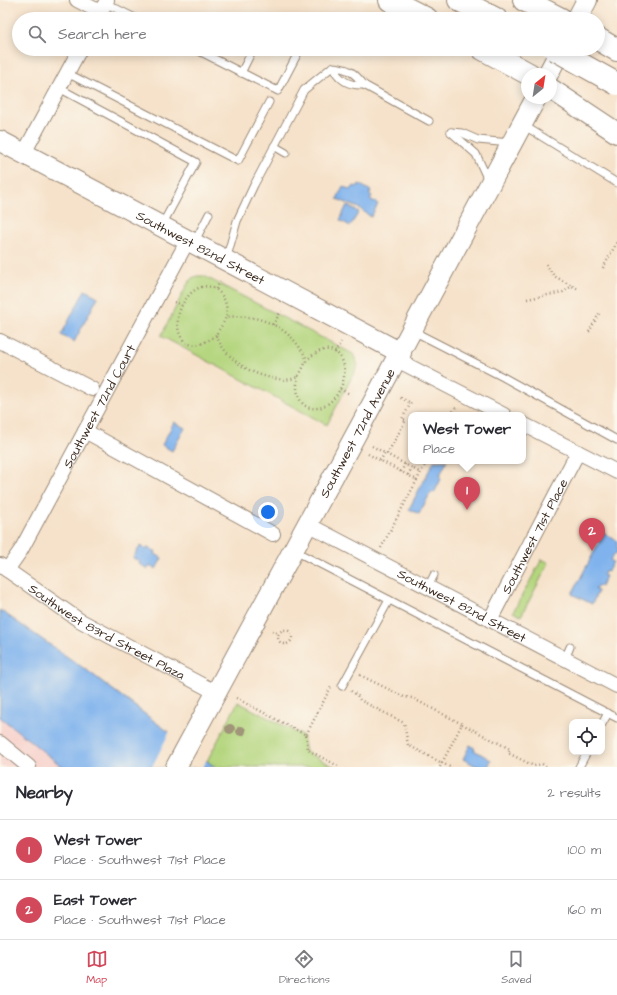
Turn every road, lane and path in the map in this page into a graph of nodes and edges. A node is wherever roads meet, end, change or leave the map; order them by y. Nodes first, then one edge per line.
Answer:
1 (77, 0) edge
2 (390, 0) edge
3 (459, 0) edge
4 (587, 0) edge
5 (532, 4) edge
6 (102, 8) edge
7 (115, 12) edge
8 (413, 12) edge
9 (482, 12) edge
10 (547, 12) edge
11 (581, 12) edge
12 (605, 43) edge
13 (617, 50) edge
14 (76, 56) edge
15 (209, 56) edge
16 (249, 56) edge
17 (296, 56) edge
18 (496, 56) edge
19 (557, 56) edge
20 (567, 56) edge
21 (332, 67) junction
22 (551, 68) edge
23 (521, 70) edge
24 (241, 72) junction
25 (67, 73) junction
26 (617, 84) edge
27 (364, 85) junction
28 (59, 88) junction
29 (557, 94) edge
30 (269, 102) dead end
31 (533, 104) edge
32 (429, 120) dead end
33 (522, 124) junction
34 (617, 133) edge
35 (0, 141) edge
36 (512, 143) junction
37 (274, 146) junction
38 (286, 152) dead end
39 (24, 153) junction
40 (617, 183) edge
41 (490, 184) junction
42 (209, 214) dead end
43 (161, 226) junction
44 (191, 242) junction
45 (617, 242) edge
46 (226, 260) junction
47 (546, 264) dead end
48 (603, 268) dead end
49 (221, 280) dead end
50 (572, 286) junction
51 (216, 289) junction
52 (579, 289) dead end
53 (527, 299) dead end
54 (174, 302) dead end
55 (182, 305) junction
56 (281, 311) dead end
57 (600, 312) dead end
58 (226, 317) junction
59 (274, 325) junction
60 (412, 331) junction
61 (589, 332) dead end
62 (216, 335) junction
63 (0, 341) edge
64 (341, 342) dead end
65 (335, 353) junction
66 (399, 356) junction
67 (306, 361) junction
68 (298, 376) junction
69 (92, 389) dead end
70 (340, 389) junction
71 (350, 394) dead end
72 (399, 396) dead end
73 (459, 401) dead end
74 (453, 412) edge
75 (499, 412) edge
76 (526, 426) edge
77 (85, 431) junction
78 (617, 440) edge
79 (372, 446) dead end
80 (578, 452) junction
81 (368, 454) dead end
82 (386, 454) junction
83 (380, 461) junction
84 (405, 464) junction
85 (425, 464) edge
86 (412, 468) junction
87 (401, 472) junction
88 (421, 472) junction
89 (617, 472) edge
90 (408, 475) junction
91 (417, 480) junction
92 (307, 524) junction
93 (273, 534) dead end
94 (293, 550) junction
95 (378, 552) dead end
96 (4, 567) edge
97 (389, 600) junction
98 (490, 620) junction
99 (272, 630) dead end
100 (279, 634) junction
101 (357, 674) dead end
102 (342, 686) junction
103 (617, 686) edge
104 (217, 693) junction
105 (236, 698) dead end
106 (608, 713) junction
107 (617, 718) edge
108 (605, 719) edge
109 (462, 724) junction
110 (306, 735) junction
111 (0, 743) edge
112 (585, 755) edge
113 (442, 763) junction
114 (440, 766) edge
115 (29, 767) edge
116 (176, 767) edge
117 (340, 767) edge
118 (450, 767) edge
119 (546, 767) edge
120 (579, 767) edge

1 - 6 street
2 - 8 highway
3 - 9 highway
4 - 11 street
5 - 10 highway
6 - 7 lane
12 - 13 highway
14 - 25 street
15 - 24 lane
16 - 24 lane
17 - 24 lane
18 - 23 highway
19 - 22 street
20 - 26 highway, bridge
21 - 27 lane
21 - 27 lane
21 - 37 lane
25 - 28 street
25 - 30 lane
27 - 32 lane
28 - 39 street
28 - 43 lane
29 - 34 street
31 - 33 street, Southwest 72nd Avenue
33 - 36 street, Southwest 72nd Avenue
33 - 40 lane
35 - 39 street, Southwest 82nd Street
36 - 41 street, Southwest 72nd Avenue
36 - 41 lane
37 - 38 lane
37 - 46 lane
39 - 43 street, Southwest 82nd Street
41 - 60 street, Southwest 72nd Avenue
42 - 44 lane
43 - 44 street, Southwest 82nd Street
44 - 46 street, Southwest 82nd Street
44 - 77 street, Southwest 72nd Court
45 - 48 path
46 - 66 street, Southwest 82nd Street
47 - 50 path
49 - 51 path
50 - 52 path
50 - 53 path
51 - 55 path
51 - 58 path
54 - 55 path
55 - 62 path
56 - 59 path
57 - 61 path
58 - 59 path
58 - 62 path
59 - 67 path
60 - 66 street, Southwest 72nd Avenue
60 - 78 lane
62 - 68 path
63 - 69 street
64 - 65 path
65 - 67 path
65 - 70 path
66 - 75 street, Southwest 82nd Street
66 - 92 street, Southwest 72nd Avenue
67 - 68 path
68 - 70 path
70 - 71 path
72 - 82 path
73 - 74 path
76 - 80 street
77 - 93 street
77 - 96 street, Southwest 72nd Court
79 - 82 path
80 - 89 street
80 - 98 street, Southwest 71st Place
81 - 83 path
82 - 83 path
82 - 84 path
83 - 87 path
84 - 86 path
84 - 87 path
85 - 88 path
86 - 88 path
86 - 90 path
87 - 90 path
88 - 91 path
90 - 91 path
91 - 95 path
92 - 94 street, Southwest 72nd Avenue
92 - 98 street, Southwest 82nd Street
94 - 97 lane
94 - 104 street, Southwest 72nd Avenue
96 - 104 street, Southwest 83rd Street Plaza
97 - 102 lane
97 - 106 lane
98 - 103 street, Southwest 82nd Street
99 - 100 path
100 - 100 path
101 - 109 path
102 - 110 path
102 - 113 path
104 - 116 street, Southwest 72nd Avenue
105 - 110 path
106 - 107 lane
106 - 108 lane
109 - 113 path
109 - 119 path
110 - 117 path
111 - 115 street
112 - 120 lane
113 - 114 path
113 - 118 path

